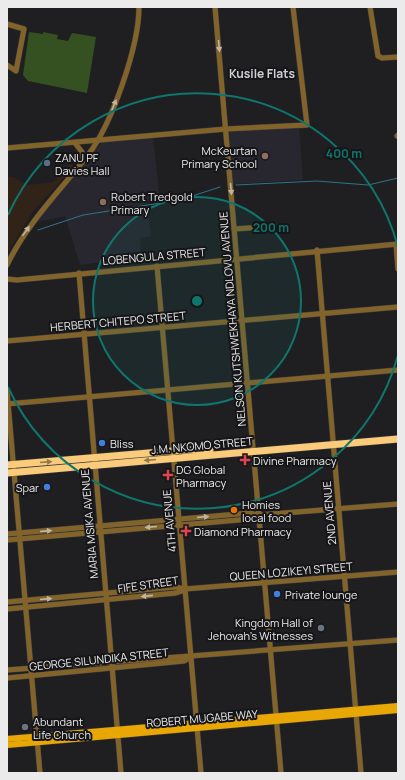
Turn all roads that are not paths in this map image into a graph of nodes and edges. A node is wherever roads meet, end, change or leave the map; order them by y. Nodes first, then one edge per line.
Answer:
1 (139, 7) edge
2 (215, 7) edge
3 (293, 7) edge
4 (370, 7) edge
5 (7, 24) edge
6 (398, 57) edge
7 (7, 64) edge
8 (226, 129) junction
9 (98, 140) junction
10 (75, 143) junction
11 (7, 148) edge
12 (82, 163) junction
13 (275, 226) dead end
14 (234, 229) junction
15 (397, 244) edge
16 (317, 250) junction
17 (237, 258) junction
18 (7, 265) edge
19 (157, 266) junction
20 (398, 269) edge
21 (79, 273) junction
22 (7, 279) edge
23 (398, 307) edge
24 (322, 313) junction
25 (242, 321) junction
26 (162, 328) junction
27 (84, 334) junction
28 (7, 341) edge
29 (398, 370) edge
30 (328, 377) junction
31 (247, 384) junction
32 (168, 390) junction
33 (7, 392) edge
34 (89, 397) junction
35 (8, 404) edge
36 (398, 436) edge
37 (398, 439) edge
38 (333, 442) junction
39 (253, 449) junction
40 (174, 454) junction
41 (94, 461) junction
42 (11, 470) edge
43 (398, 504) edge
44 (339, 509) junction
45 (259, 515) junction
46 (180, 522) junction
47 (100, 529) junction
48 (7, 534) edge
49 (20, 536) junction
50 (7, 540) edge
51 (398, 572) edge
52 (345, 577) junction
53 (265, 583) junction
54 (186, 589) junction
55 (105, 594) junction
56 (106, 600) junction
57 (25, 601) junction
58 (7, 602) edge
59 (26, 608) junction
60 (7, 609) edge
61 (398, 640) edge
62 (350, 644) junction
63 (270, 651) junction
64 (191, 657) junction
65 (111, 662) junction
66 (31, 668) junction
67 (112, 668) junction
68 (7, 670) edge
69 (32, 676) junction
70 (7, 678) edge
71 (398, 706) edge
72 (398, 710) edge
73 (356, 712) junction
74 (276, 720) junction
75 (197, 726) junction
76 (118, 733) junction
77 (7, 739) edge
78 (37, 740) junction
79 (7, 745) edge
80 (40, 773) edge
81 (121, 773) edge
82 (202, 773) edge
83 (281, 773) edge
84 (361, 773) edge

9 -> 1 street
2 -> 8 street, NELSON KUTSHWEKHAYA NDLOVU AVENUE
3 - 8 street
4 - 6 street
5 - 7 street
8 - 9 street
8 -> 14 street, NELSON KUTSHWEKHAYA NDLOVU AVENUE
9 - 10 street
9 - 12 street
10 - 11 street
10 - 12 street
18 -> 12 street
13 - 14 street
14 - 17 street, NELSON KUTSHWEKHAYA NDLOVU AVENUE
15 - 16 street, LOBENGULA STREET
15 - 20 street
16 - 17 street, LOBENGULA STREET
16 - 24 street, 2ND AVENUE
17 - 19 street, LOBENGULA STREET
17 - 25 street, NELSON KUTSHWEKHAYA NDLOVU AVENUE
19 - 21 street, LOBENGULA STREET
19 - 26 street, 4TH AVENUE
21 - 22 street, LOBENGULA STREET
21 - 27 street, MARIA MSIKA AVENUE
23 - 24 street, HERBERT CHITEPO STREET
24 - 25 street, HERBERT CHITEPO STREET
24 - 30 street, 2ND AVENUE
25 - 26 street, HERBERT CHITEPO STREET
25 - 31 street, NELSON KUTSHWEKHAYA NDLOVU AVENUE
26 - 27 street, HERBERT CHITEPO STREET
26 - 32 street, 4TH AVENUE
27 - 28 street, HERBERT CHITEPO STREET
27 - 34 street, MARIA MSIKA AVENUE
29 - 30 street
30 - 31 street
30 - 38 street, 2ND AVENUE
31 - 32 street
31 - 39 street, NELSON KUTSHWEKHAYA NDLOVU AVENUE
32 - 34 street
32 - 40 street, 4TH AVENUE
33 - 35 street
34 - 35 street
34 - 41 street, MARIA MSIKA AVENUE
35 - 42 street
36 - 38 highway, J.M. NKOMO STREET
37 - 38 highway, J.M. NKOMO STREET
38 - 39 highway, J.M. NKOMO STREET
38 - 44 street, 2ND AVENUE
39 - 40 highway, J.M. NKOMO STREET
39 - 45 street, NELSON KUTSHWEKHAYA NDLOVU AVENUE
40 - 41 highway, J.M. NKOMO STREET
40 - 46 street, 4TH AVENUE
41 - 42 highway, J.M. NKOMO STREET
41 - 47 street, MARIA MSIKA AVENUE
42 - 49 street
43 - 44 street
44 - 45 street
44 - 52 street, 2ND AVENUE
45 - 46 street
45 - 53 street, NELSON KUTSHWEKHAYA NDLOVU AVENUE
46 - 47 street
46 - 54 street, 4TH AVENUE
47 - 49 street
47 - 55 street, MARIA MSIKA AVENUE
48 - 49 street
49 - 50 street
49 - 57 street
51 - 52 street, QUEEN LOZIKEYI STREET
52 - 53 street, QUEEN LOZIKEYI STREET
52 - 62 street, 2ND AVENUE
53 - 54 street, QUEEN LOZIKEYI STREET
53 - 63 street, NELSON KUTSHWEKHAYA NDLOVU AVENUE
54 - 55 street, FIFE STREET
54 -> 56 street, FIFE STREET
54 - 64 street, 4TH AVENUE
55 - 56 street, MARIA MSIKA AVENUE
57 -> 55 street, FIFE STREET
56 - 59 street, FIFE STREET
56 - 65 street, MARIA MSIKA AVENUE
57 - 58 street, FIFE STREET
57 - 59 street
59 - 60 street, FIFE STREET
59 - 66 street
61 - 62 street, GEORGE SILUNDIKA STREET
62 - 63 street, GEORGE SILUNDIKA STREET
62 - 73 street, 2ND AVENUE
63 - 64 street, GEORGE SILUNDIKA STREET
63 - 74 street, NELSON KUTSHWEKHAYA NDLOVU AVENUE
64 - 65 street, GEORGE SILUNDIKA STREET
64 - 67 street, GEORGE SILUNDIKA STREET
64 - 75 street, 4TH AVENUE
65 - 66 street, GEORGE SILUNDIKA STREET
65 - 67 street, MARIA MSIKA AVENUE
66 - 68 street, GEORGE SILUNDIKA STREET
66 - 69 street
67 - 69 street, GEORGE SILUNDIKA STREET
67 - 76 street, MARIA MSIKA AVENUE
69 - 70 street, GEORGE SILUNDIKA STREET
69 - 78 street
71 - 73 main road, ROBERT MUGABE WAY
72 - 73 main road, ROBERT MUGABE WAY
73 - 74 main road, ROBERT MUGABE WAY
73 - 84 street, 2ND AVENUE
74 - 75 main road, ROBERT MUGABE WAY
74 - 83 street, NELSON KUTSHWEKHAYA NDLOVU AVENUE
75 - 76 main road, ROBERT MUGABE WAY
75 - 82 street, 4TH AVENUE
76 - 78 main road, ROBERT MUGABE WAY
76 - 81 street, MARIA MSIKA AVENUE
77 - 78 main road, ROBERT MUGABE WAY
78 - 79 main road, ROBERT MUGABE WAY
78 - 80 street

